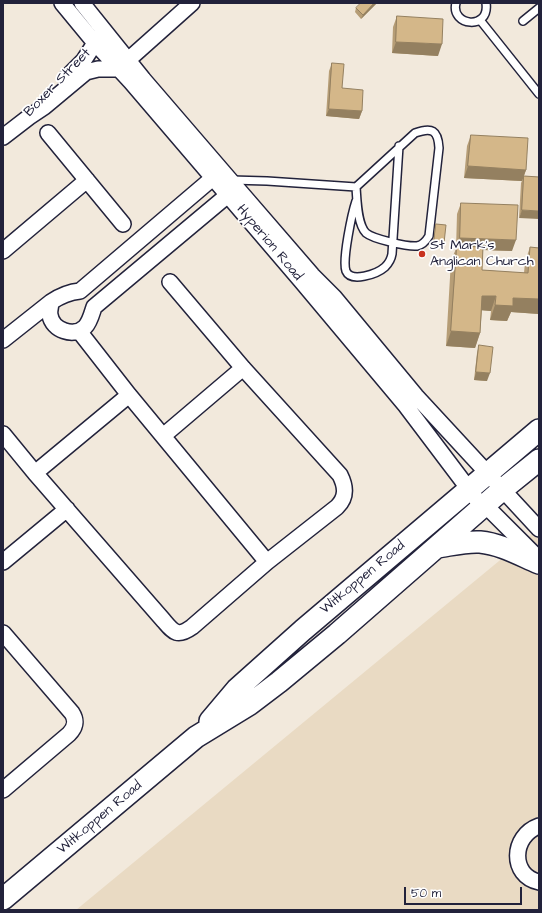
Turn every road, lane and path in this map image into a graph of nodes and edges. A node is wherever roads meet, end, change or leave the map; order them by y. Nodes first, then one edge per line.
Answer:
1 (62, 3) edge
2 (82, 3) edge
3 (192, 3) edge
4 (456, 3) edge
5 (486, 3) edge
6 (539, 8) edge
7 (480, 20) junction
8 (523, 21) dead end
9 (95, 43) junction
10 (123, 64) junction
11 (539, 94) edge
12 (20, 123) junction
13 (48, 132) dead end
14 (3, 137) edge
15 (399, 146) junction
16 (87, 180) junction
17 (226, 182) junction
18 (356, 187) junction
19 (357, 197) junction
20 (123, 224) dead end
21 (394, 243) junction
22 (132, 247) junction
23 (3, 251) edge
24 (146, 263) junction
25 (170, 282) dead end
26 (51, 302) junction
27 (79, 331) junction
28 (3, 340) edge
29 (243, 368) junction
30 (129, 395) junction
31 (539, 430) edge
32 (3, 434) edge
33 (163, 436) junction
34 (539, 460) edge
35 (35, 473) junction
36 (488, 474) junction
37 (469, 489) junction
38 (503, 489) junction
39 (485, 505) junction
40 (67, 509) junction
41 (539, 529) edge
42 (436, 547) junction
43 (539, 559) edge
44 (3, 562) edge
45 (267, 562) junction
46 (539, 563) edge
47 (3, 633) edge
48 (196, 737) junction
49 (3, 790) edge
50 (539, 826) edge
51 (539, 882) edge
52 (3, 900) edge

1 - 9 street, Hyperion Road
2 - 10 street, Hyperion Road
3 - 10 street
4 - 7 lane
5 - 7 lane
6 - 8 lane
7 - 11 lane
9 - 10 street, Hyperion Road
9 - 12 street, Boxer Street
10 - 12 street, Boxer Street
10 - 17 street, Hyperion Road
12 - 14 street, Boxer Street
13 - 16 street
15 - 18 lane
15 - 21 lane
15 - 21 lane
16 - 20 street
16 - 23 street
17 - 18 lane
17 - 22 street
17 - 24 street
17 - 36 street, Hyperion Road
17 - 37 street, Hyperion Road
18 - 19 lane
19 - 21 lane
19 - 21 lane
22 - 24 street
22 - 26 street
24 - 27 street
25 - 29 street
26 - 27 street
26 - 28 street
27 - 30 street
29 - 33 street
29 - 45 street
30 - 33 street
30 - 35 street
31 - 36 main road, Witkoppen Road
32 - 35 street
33 - 45 street
34 - 38 main road, Witkoppen Road
35 - 40 street
36 - 37 main road, Witkoppen Road
36 - 38 street, Hyperion Road
37 - 39 street, Hyperion Road
37 - 48 main road, Witkoppen Road
38 - 39 main road, Witkoppen Road
38 - 41 street, Hyperion Road
39 - 42 main road, Witkoppen Road
39 - 43 street, Hyperion Road
40 - 44 street
40 - 45 street
42 - 46 main road
42 - 48 main road, Witkoppen Road
47 - 49 street
48 - 52 main road, Witkoppen Road
50 - 51 street

